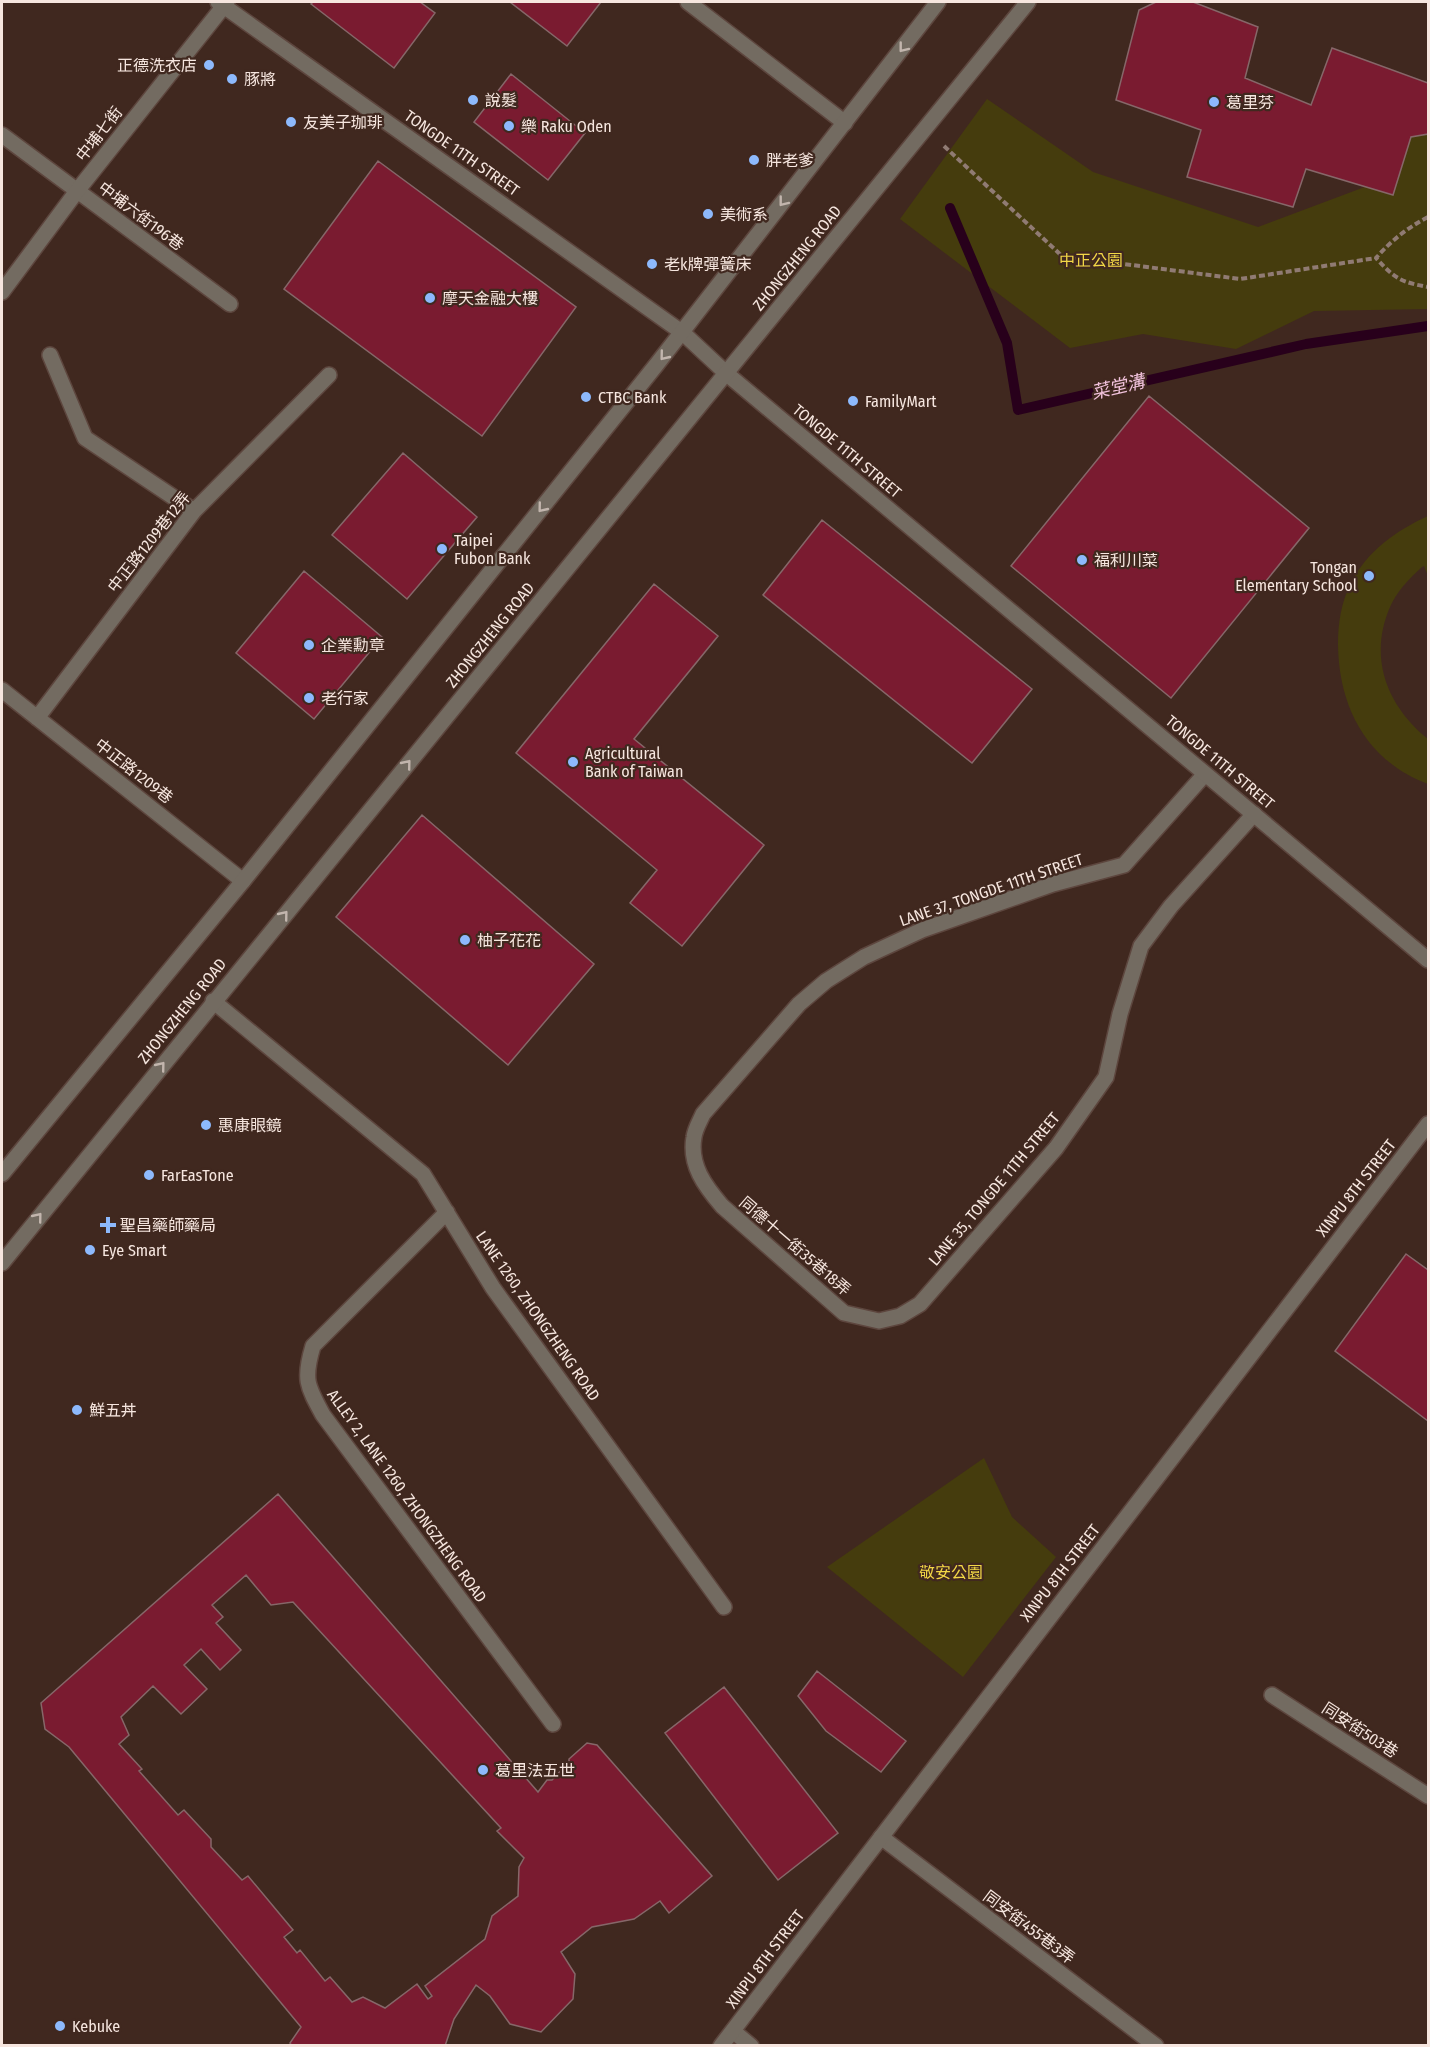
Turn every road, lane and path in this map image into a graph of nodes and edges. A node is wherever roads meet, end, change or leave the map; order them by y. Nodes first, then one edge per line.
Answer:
1 (688, 2) edge
2 (938, 2) edge
3 (1029, 2) edge
4 (223, 3) edge
5 (845, 123) junction
6 (2, 135) edge
7 (940, 142) dead end
8 (77, 190) junction
9 (1428, 217) edge
10 (1376, 258) junction
11 (1428, 287) edge
12 (2, 292) edge
13 (230, 304) dead end
14 (683, 333) junction
15 (50, 355) dead end
16 (727, 374) junction
17 (329, 375) dead end
18 (194, 511) junction
19 (2, 690) edge
20 (37, 718) junction
21 (1205, 774) junction
22 (1254, 814) junction
23 (243, 881) junction
24 (1428, 960) edge
25 (213, 1001) junction
26 (1428, 1124) edge
27 (2, 1174) edge
28 (722, 1206) joint
29 (447, 1212) junction
30 (2, 1263) edge
31 (844, 1312) joint
32 (724, 1607) dead end
33 (1272, 1695) dead end
34 (553, 1724) dead end
35 (1428, 1796) edge
36 (881, 1837) junction
37 (733, 2031) junction
38 (721, 2046) edge
39 (751, 2046) edge
40 (1156, 2046) edge

1 - 5 street
2 -> 5 street
3 - 16 street, ZHONGZHENG ROAD
4 - 8 street, 中埔七街
4 - 14 street, TONGDE 11TH STREET
5 -> 14 street
6 - 8 street, 中埔六街196巷
7 - 10 path
8 - 12 street, 中埔七街
8 - 13 street, 中埔六街196巷
9 - 10 path
10 - 11 path
14 - 16 street, TONGDE 11TH STREET
14 -> 23 street
15 - 18 street
16 - 21 street, TONGDE 11TH STREET
25 -> 16 street, ZHONGZHENG ROAD
17 - 18 street, 中正路1209巷12弄
18 - 20 street, 中正路1209巷12弄
19 - 20 street, 中正路1209巷
20 - 23 street, 中正路1209巷
21 - 22 street, TONGDE 11TH STREET
21 - 28 street, LANE 37, TONGDE 11TH STREET
22 - 24 street, TONGDE 11TH STREET
22 - 31 street, LANE 35, TONGDE 11TH STREET
23 - 27 street
25 - 29 street, LANE 1260, ZHONGZHENG ROAD
30 -> 25 street, ZHONGZHENG ROAD
26 - 36 street, XINPU 8TH STREET
28 - 31 street, 同德十一街35巷18弄
29 - 32 street, LANE 1260, ZHONGZHENG ROAD
29 - 34 street, ALLEY 2, LANE 1260, ZHONGZHENG ROAD
33 - 35 street, 同安街503巷
36 - 37 street, XINPU 8TH STREET
36 - 40 street, 同安街455巷3弄
37 - 38 street, XINPU 8TH STREET
37 - 39 street

